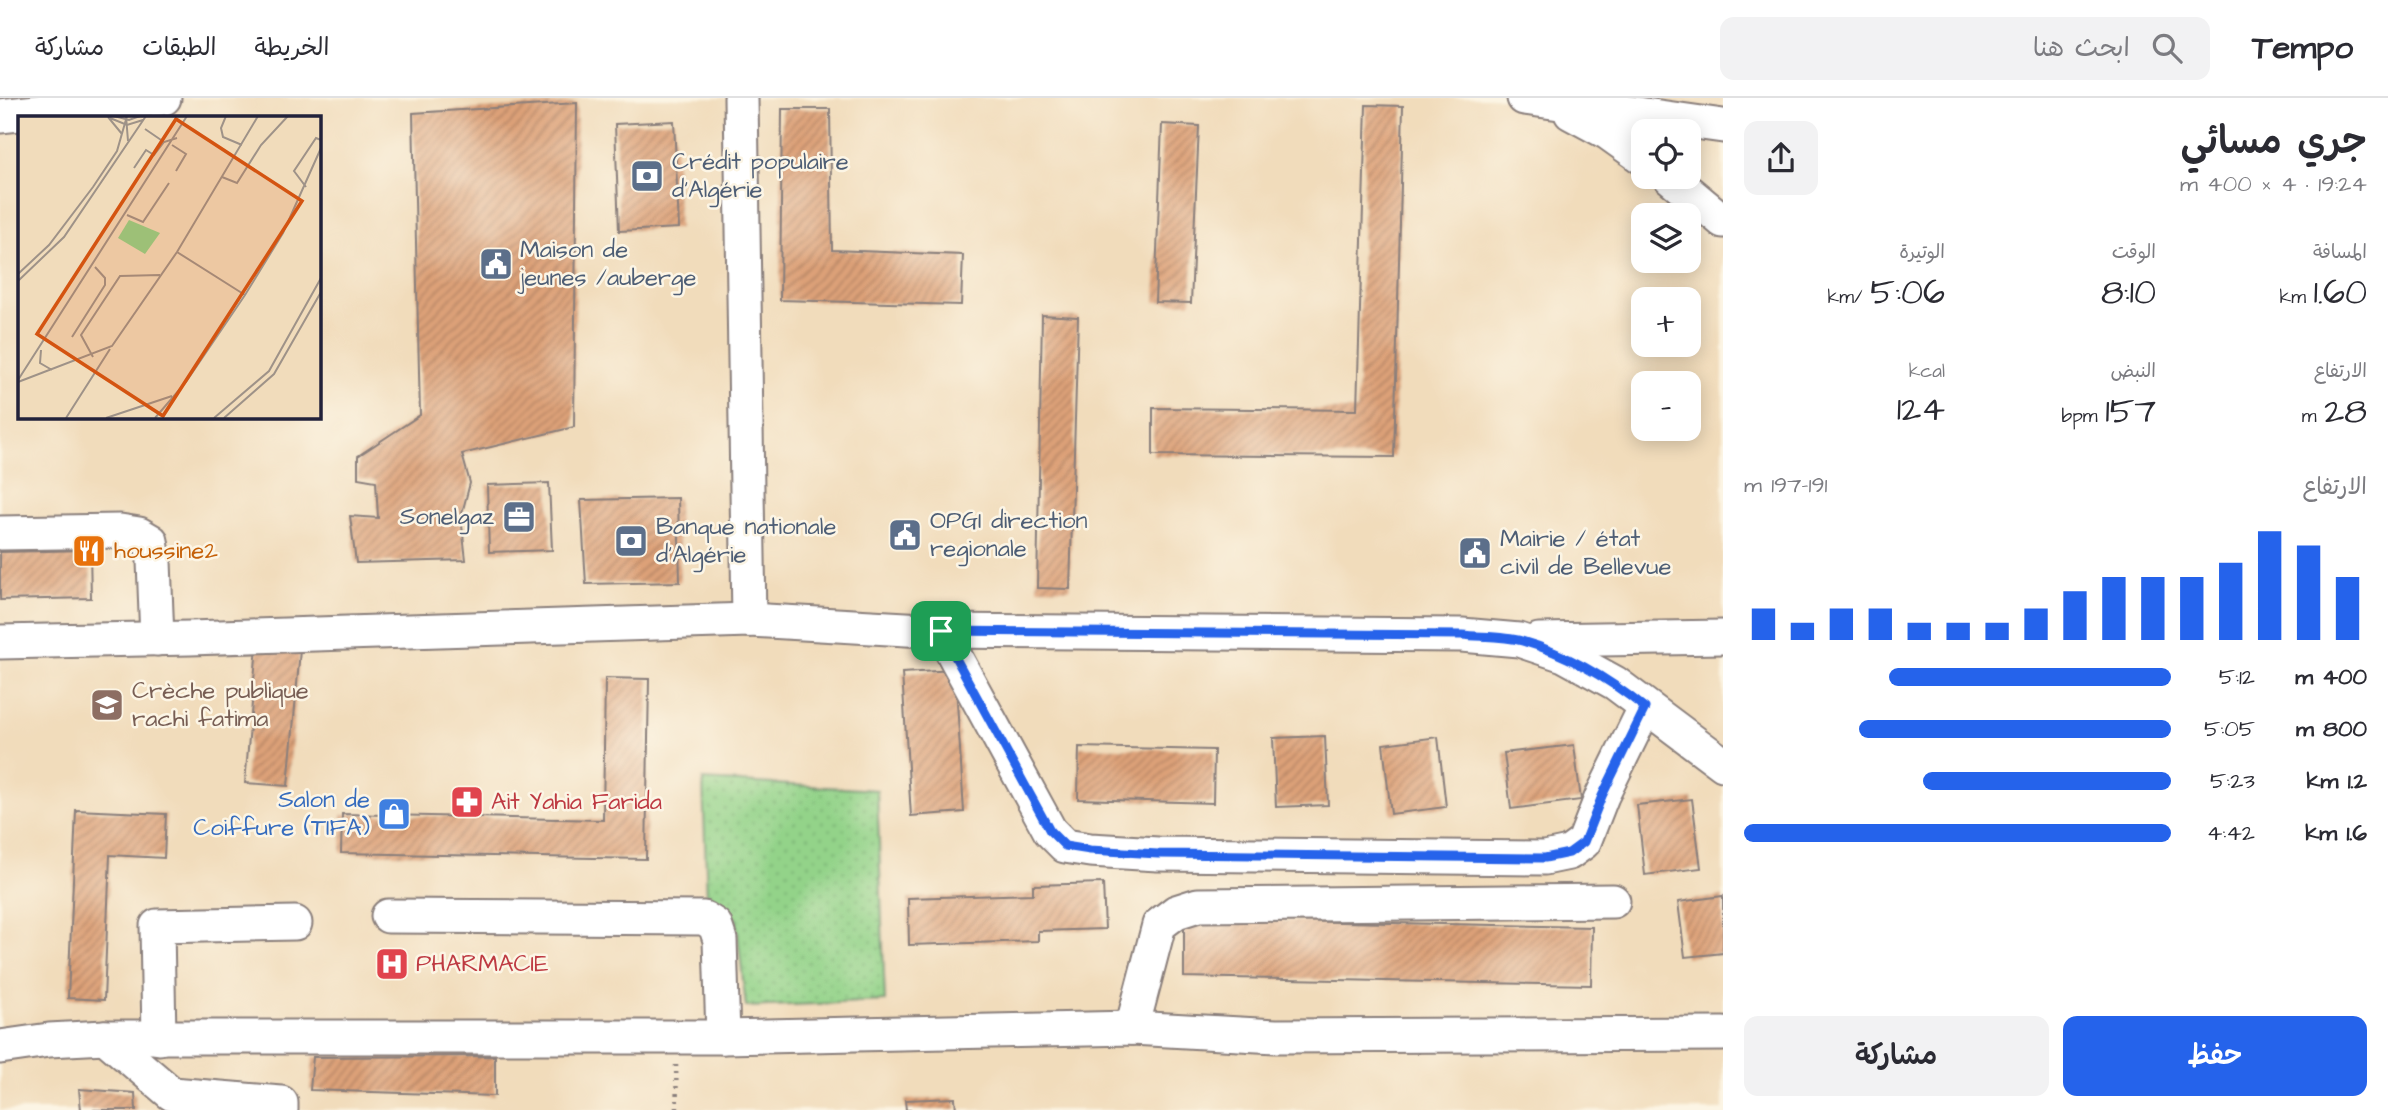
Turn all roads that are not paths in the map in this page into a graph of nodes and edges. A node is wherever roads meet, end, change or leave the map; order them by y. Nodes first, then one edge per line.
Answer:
1 (164, 98) edge
2 (741, 98) edge
3 (1537, 100) edge
4 (0, 116) edge
5 (1723, 126) edge
6 (1631, 149) edge
7 (1684, 189) edge
8 (1723, 221) edge
9 (0, 533) edge
10 (749, 620) junction
11 (941, 631) junction
12 (1723, 637) edge
13 (157, 639) junction
14 (1519, 640) junction
15 (0, 642) edge
16 (1645, 708) junction
17 (1723, 764) edge
18 (1613, 901) dead end
19 (388, 916) dead end
20 (295, 923) dead end
21 (1132, 1028) junction
22 (1723, 1034) edge
23 (105, 1037) junction
24 (723, 1037) junction
25 (159, 1038) junction
26 (0, 1047) edge
27 (172, 1102) edge
28 (281, 1110) edge

1 - 4 street
2 - 10 street
3 - 5 street
3 - 6 street
7 - 8 street
9 - 13 street
10 - 11 street
10 - 13 street
11 - 14 street
11 - 16 street
12 - 14 street
13 - 15 street
14 - 16 street
16 - 17 street
18 - 21 street
19 - 24 street
20 - 25 street
21 - 22 street
21 - 24 street
23 - 25 street
23 - 26 street
23 - 27 street
24 - 25 street
27 - 28 street

